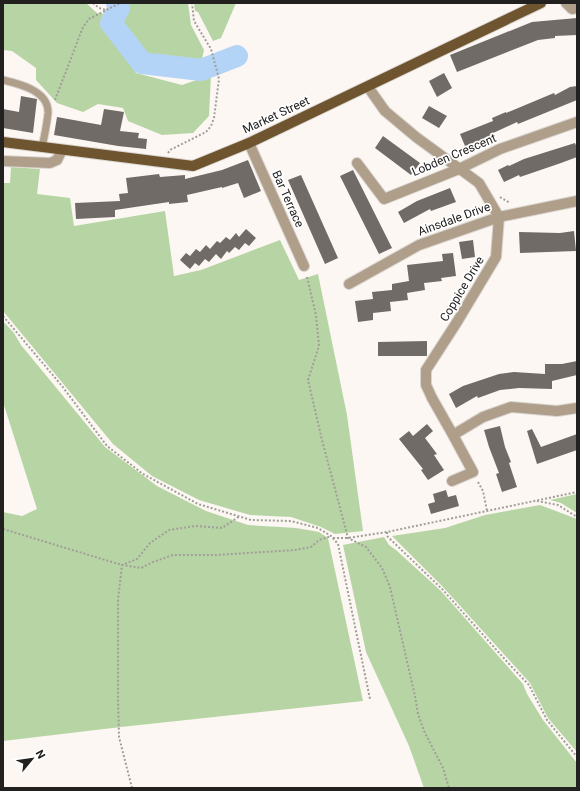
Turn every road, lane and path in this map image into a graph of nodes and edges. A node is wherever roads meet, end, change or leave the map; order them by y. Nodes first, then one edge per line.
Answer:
1 (93, 3) edge
2 (120, 3) edge
3 (192, 3) edge
4 (541, 3) edge
5 (566, 3) edge
6 (577, 8) edge
7 (106, 10) junction
8 (3, 80) edge
9 (368, 87) junction
10 (48, 112) junction
11 (577, 122) edge
12 (3, 142) edge
13 (249, 143) junction
14 (42, 148) junction
15 (62, 150) junction
16 (3, 161) edge
17 (164, 162) junction
18 (357, 163) dead end
19 (459, 169) junction
20 (577, 201) edge
21 (499, 217) junction
22 (304, 266) joint
23 (349, 284) dead end
24 (3, 316) edge
25 (577, 408) edge
26 (453, 435) junction
27 (473, 472) junction
28 (452, 481) dead end
29 (577, 492) edge
30 (536, 500) junction
31 (487, 511) junction
32 (240, 516) junction
33 (577, 517) edge
34 (3, 529) edge
35 (388, 532) junction
36 (332, 537) junction
37 (348, 538) junction
38 (122, 565) junction
39 (370, 699) dead end
40 (577, 757) edge
41 (132, 788) edge
42 (449, 788) edge

1 - 7 path
2 - 7 path
3 - 17 path
4 - 9 main road, Market Street
5 - 6 street
7 - 10 path
8 - 10 lane
9 - 13 main road, Market Street
9 - 19 street
10 - 14 lane
11 - 19 street, Lobden Crescent
12 - 14 main road, Market Street
13 - 17 main road, Market Street
13 - 22 street, Bar Terrace
14 - 15 main road, Market Street
15 - 16 street
15 - 17 main road, Market Street
18 - 19 street, Lobden Crescent
19 - 21 street
20 - 21 street, Ainsdale Drive
21 - 23 street, Ainsdale Drive
21 - 26 street, Coppice Drive
22 - 37 path
24 - 32 path
25 - 26 street
26 - 27 street, Coppice Drive
27 - 28 street
27 - 31 path
29 - 30 path
30 - 31 path
30 - 33 path
31 - 35 path
32 - 36 path
32 - 38 path
34 - 38 path
35 - 37 path
35 - 40 path
36 - 37 path
36 - 38 path
36 - 39 path
37 - 42 path
38 - 41 path

